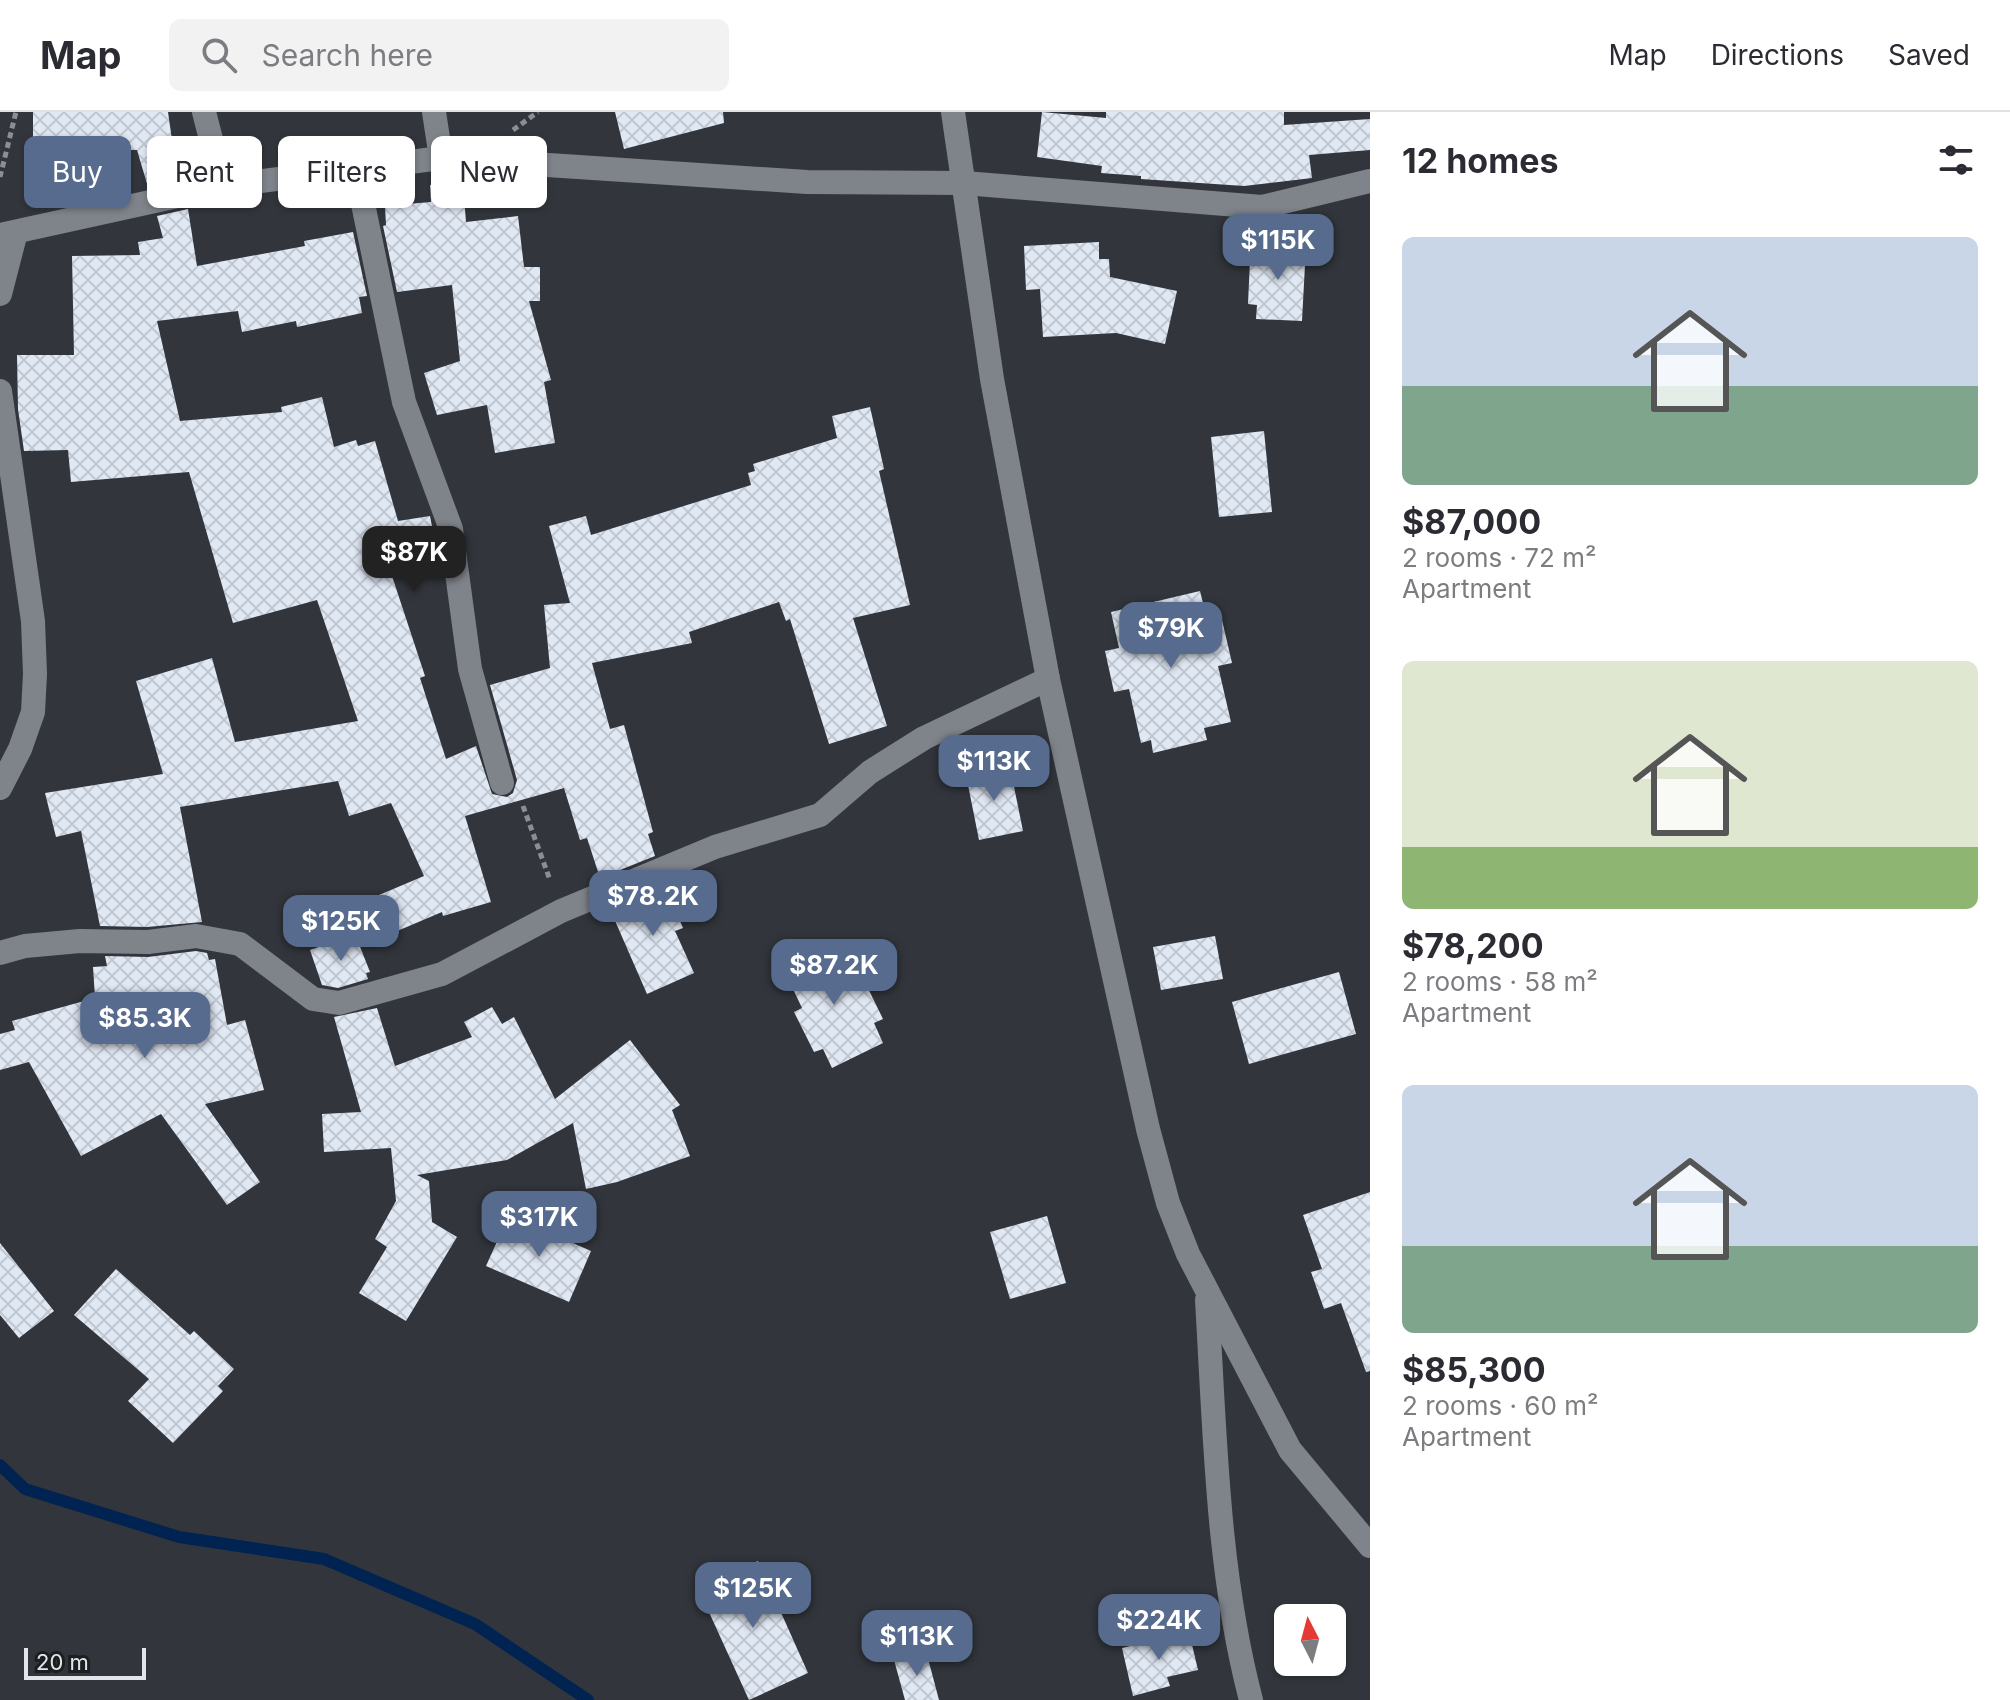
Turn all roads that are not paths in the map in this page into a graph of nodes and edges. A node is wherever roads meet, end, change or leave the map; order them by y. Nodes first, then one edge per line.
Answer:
1 (204, 112) edge
2 (434, 112) edge
3 (953, 112) edge
4 (210, 136) edge
5 (438, 136) edge
6 (547, 165) edge
7 (1370, 181) edge
8 (964, 183) junction
9 (147, 203) edge
10 (364, 208) edge
11 (8, 234) edge
12 (0, 294) edge
13 (0, 391) edge
14 (2, 430) edge
15 (1048, 679) junction
16 (502, 783) road end
17 (0, 788) edge
18 (0, 953) edge
19 (1206, 1290) junction
20 (1370, 1546) edge
21 (1251, 1700) edge

1 - 4 street
2 - 5 street
3 - 8 street
6 - 8 street
7 - 8 street
8 - 15 street
9 - 11 street
10 - 16 street
11 - 12 street
13 - 14 street
14 - 17 street
15 - 18 street
15 - 19 street
19 - 20 street
19 - 21 street

